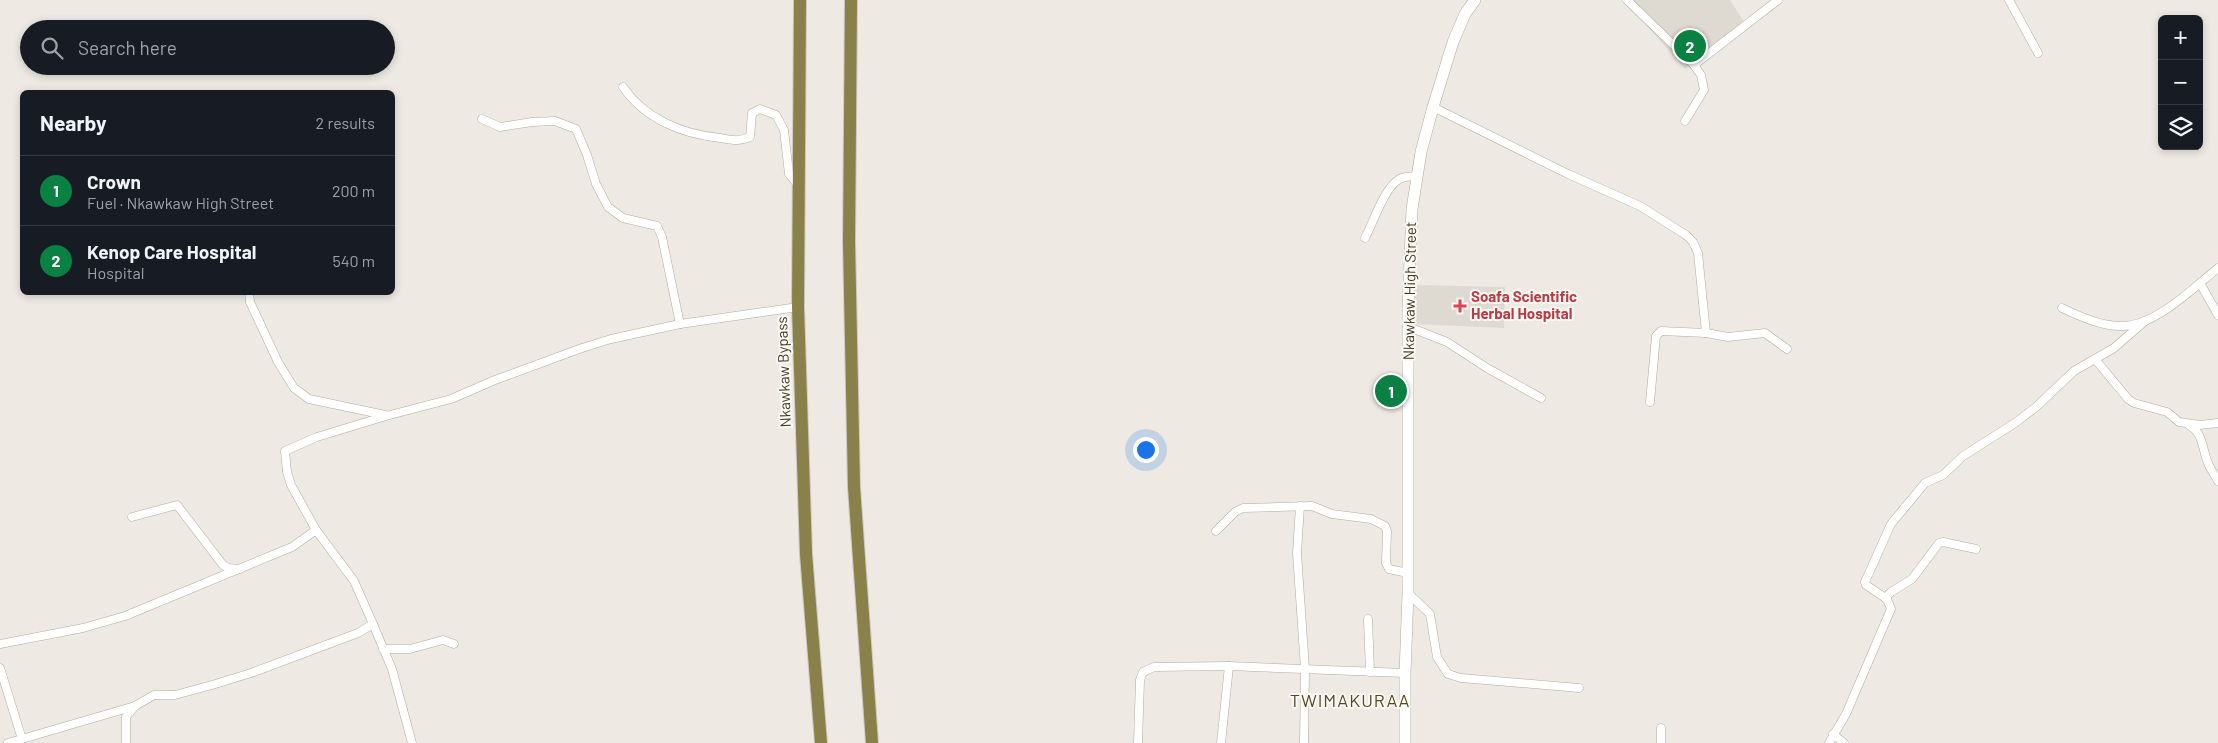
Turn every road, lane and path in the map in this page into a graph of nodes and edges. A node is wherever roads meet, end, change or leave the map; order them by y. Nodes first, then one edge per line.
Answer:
1 (800, 0) edge
2 (851, 0) edge
3 (1474, 0) edge
4 (1627, 0) edge
5 (1778, 0) edge
6 (2009, 0) edge
7 (2038, 53) dead end
8 (1694, 65) junction
9 (623, 87) dead end
10 (1433, 107) junction
11 (482, 119) dead end
12 (1685, 121) dead end
13 (1416, 176) junction
14 (799, 186) junction
15 (1365, 238) dead end
16 (2218, 268) edge
17 (2200, 283) junction
18 (249, 295) edge
19 (798, 307) junction
20 (2062, 308) dead end
21 (2218, 315) edge
22 (2145, 321) junction
23 (680, 324) junction
24 (1409, 327) junction
25 (1706, 333) junction
26 (1787, 349) dead end
27 (2095, 359) junction
28 (1541, 398) dead end
29 (1650, 402) dead end
30 (386, 416) junction
31 (2218, 423) edge
32 (2187, 424) junction
33 (2218, 481) edge
34 (1300, 506) junction
35 (132, 518) dead end
36 (316, 530) junction
37 (1216, 530) dead end
38 (1976, 549) dead end
39 (242, 569) junction
40 (1408, 573) junction
41 (1408, 593) junction
42 (1886, 598) junction
43 (1368, 619) dead end
44 (373, 624) junction
45 (0, 644) edge
46 (454, 644) dead end
47 (383, 649) junction
48 (1229, 666) junction
49 (0, 668) edge
50 (1305, 669) junction
51 (1370, 672) junction
52 (1405, 673) junction
53 (1579, 688) dead end
54 (134, 706) junction
55 (1661, 728) dead end
56 (1833, 734) junction
57 (22, 739) junction
58 (8, 743) edge
59 (126, 743) edge
60 (412, 743) edge
61 (821, 743) edge
62 (872, 743) edge
63 (1138, 743) edge
64 (1221, 743) edge
65 (1304, 743) edge
66 (1405, 743) edge
67 (1661, 743) edge
68 (1829, 743) edge
69 (1844, 743) edge

1 - 14 highway, Nkawkaw Bypass
2 - 62 highway
3 - 10 main road, Nkawkaw High Street
4 - 8 street
5 - 8 street
6 - 7 street
8 - 12 street
9 - 14 street
10 - 13 main road, Nkawkaw High Street
10 - 25 street
11 - 23 street
13 - 15 street
13 - 24 main road, Nkawkaw High Street
14 - 19 highway, Nkawkaw Bypass
16 - 17 street
17 - 21 street
17 - 22 street
18 - 30 street
19 - 23 street
19 - 61 highway, Nkawkaw Bypass
20 - 22 street
22 - 27 street
23 - 30 street
24 - 28 street
24 - 40 main road, Nkawkaw High Street
25 - 26 street
25 - 29 street
27 - 32 street
27 - 42 street
30 - 36 street
31 - 32 street
32 - 33 street
34 - 37 street
34 - 40 street
34 - 50 street
35 - 39 street
36 - 39 street
36 - 44 street
38 - 42 street
39 - 45 street
40 - 41 main road, Nkawkaw High Street
41 - 52 main road, Nkawkaw High Street
41 - 53 street
42 - 56 street
43 - 51 street
44 - 47 street
44 - 54 street
46 - 47 street
47 - 60 street
48 - 50 street
48 - 63 street
48 - 64 street
49 - 57 street
50 - 51 street
50 - 65 street
51 - 52 street
52 - 66 main road, Nkawkaw High Street
54 - 57 street
54 - 59 street
55 - 67 street
56 - 68 street
56 - 69 street
57 - 58 street

